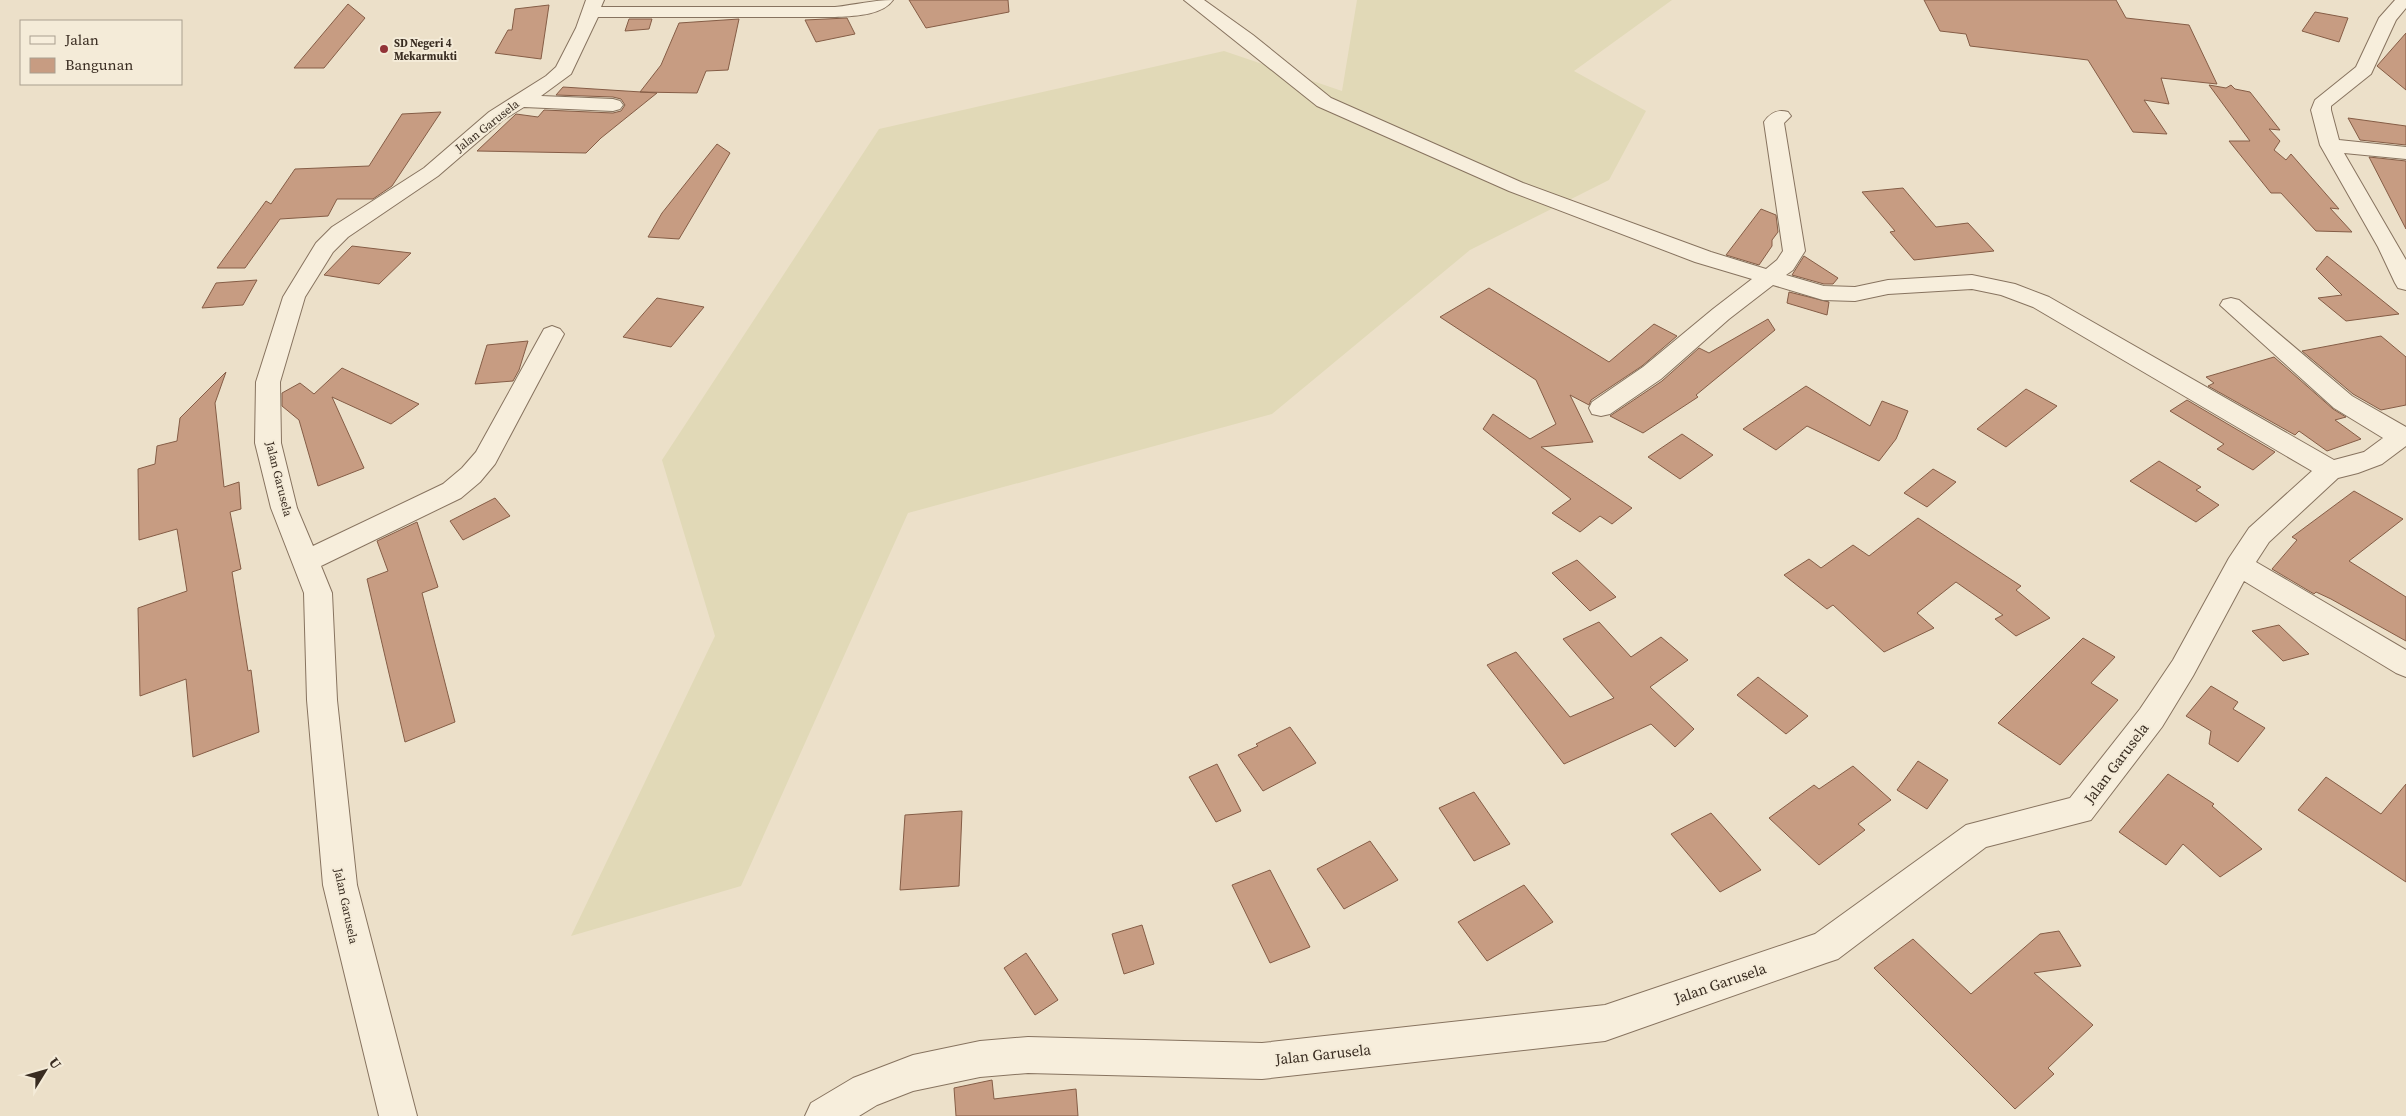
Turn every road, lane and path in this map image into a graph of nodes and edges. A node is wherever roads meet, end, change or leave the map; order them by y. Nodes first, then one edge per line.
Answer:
1 (884, 0) edge
2 (1193, 0) edge
3 (2404, 0) edge
4 (593, 6) edge
5 (519, 100) junction
6 (613, 105) dead end
7 (1781, 116) dead end
8 (2330, 145) junction
9 (2406, 153) edge
10 (1767, 278) junction
11 (2406, 283) edge
12 (2231, 305) dead end
13 (552, 334) dead end
14 (1601, 408) dead end
15 (2404, 436) edge
16 (2330, 470) junction
17 (306, 561) junction
18 (2239, 565) junction
19 (2406, 665) edge
20 (398, 1116) edge
21 (824, 1116) edge

1 - 4 street
2 - 10 street
3 - 8 street
4 - 5 street, Jalan Garusela
5 - 6 street
5 - 17 street, Jalan Garusela
7 - 10 street
8 - 9 street
8 - 11 street
10 - 14 street
10 - 16 street
12 - 15 street
13 - 17 street
15 - 16 street
16 - 18 street, Jalan Garusela
17 - 20 street, Jalan Garusela
18 - 19 street
18 - 21 street, Jalan Garusela

